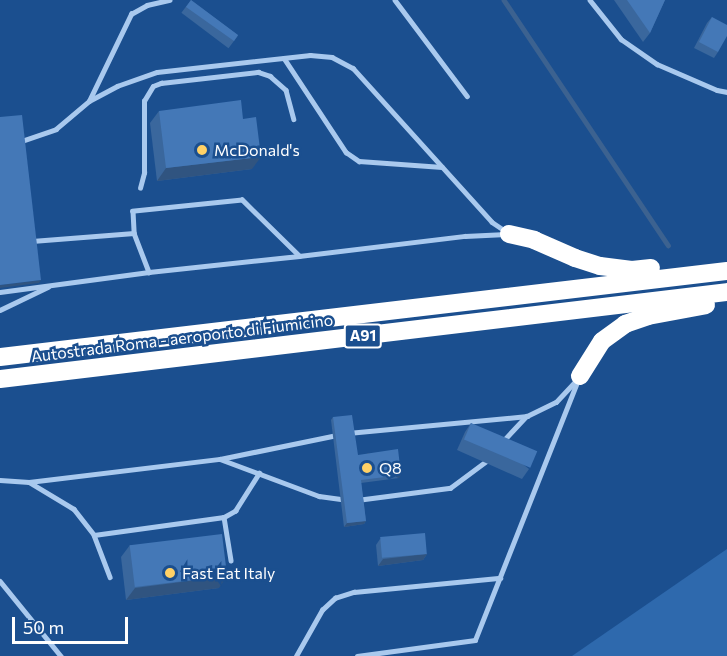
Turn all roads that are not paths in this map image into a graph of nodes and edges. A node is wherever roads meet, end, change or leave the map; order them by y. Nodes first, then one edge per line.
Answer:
1 (169, 0) edge
2 (395, 0) edge
3 (590, 0) edge
4 (284, 58) junction
5 (727, 92) edge
6 (467, 96) dead end
7 (89, 101) junction
8 (294, 119) dead end
9 (11, 143) edge
10 (442, 167) junction
11 (140, 188) dead end
12 (134, 233) junction
13 (509, 234) junction
14 (27, 242) edge
15 (299, 256) junction
16 (726, 271) edge
17 (149, 272) junction
18 (53, 285) junction
19 (0, 292) edge
20 (727, 292) edge
21 (727, 298) edge
22 (0, 310) edge
23 (0, 357) edge
24 (580, 376) junction
25 (0, 379) edge
26 (526, 416) junction
27 (498, 447) edge
28 (492, 455) edge
29 (220, 459) junction
30 (259, 473) junction
31 (0, 480) edge
32 (29, 482) junction
33 (224, 517) junction
34 (94, 535) junction
35 (231, 560) dead end
36 (110, 577) dead end
37 (500, 578) junction
38 (0, 581) edge
39 (61, 656) edge
40 (297, 656) edge
41 (357, 656) edge

1 - 7 lane
2 - 6 lane
3 - 5 lane
4 - 7 lane
4 - 10 lane
4 - 10 lane
7 - 9 lane
8 - 11 lane
10 - 13 lane
12 - 14 lane
12 - 15 lane
12 - 17 lane
13 - 15 lane
13 - 16 highway
15 - 17 lane
16 - 23 highway, Autostrada Roma - aeroporto di Fiumicino / A91
17 - 18 lane
18 - 19 lane
18 - 22 lane
20 - 25 highway, Autostrada Roma - aeroporto di Fiumicino / A91
21 - 24 highway
24 - 26 lane
24 - 37 lane
26 - 27 lane
26 - 29 lane
28 - 30 lane
29 - 30 lane
29 - 32 lane
30 - 33 lane
31 - 32 lane
32 - 34 lane
33 - 34 lane
33 - 35 lane
34 - 36 lane
37 - 40 lane
37 - 41 lane
38 - 39 lane

